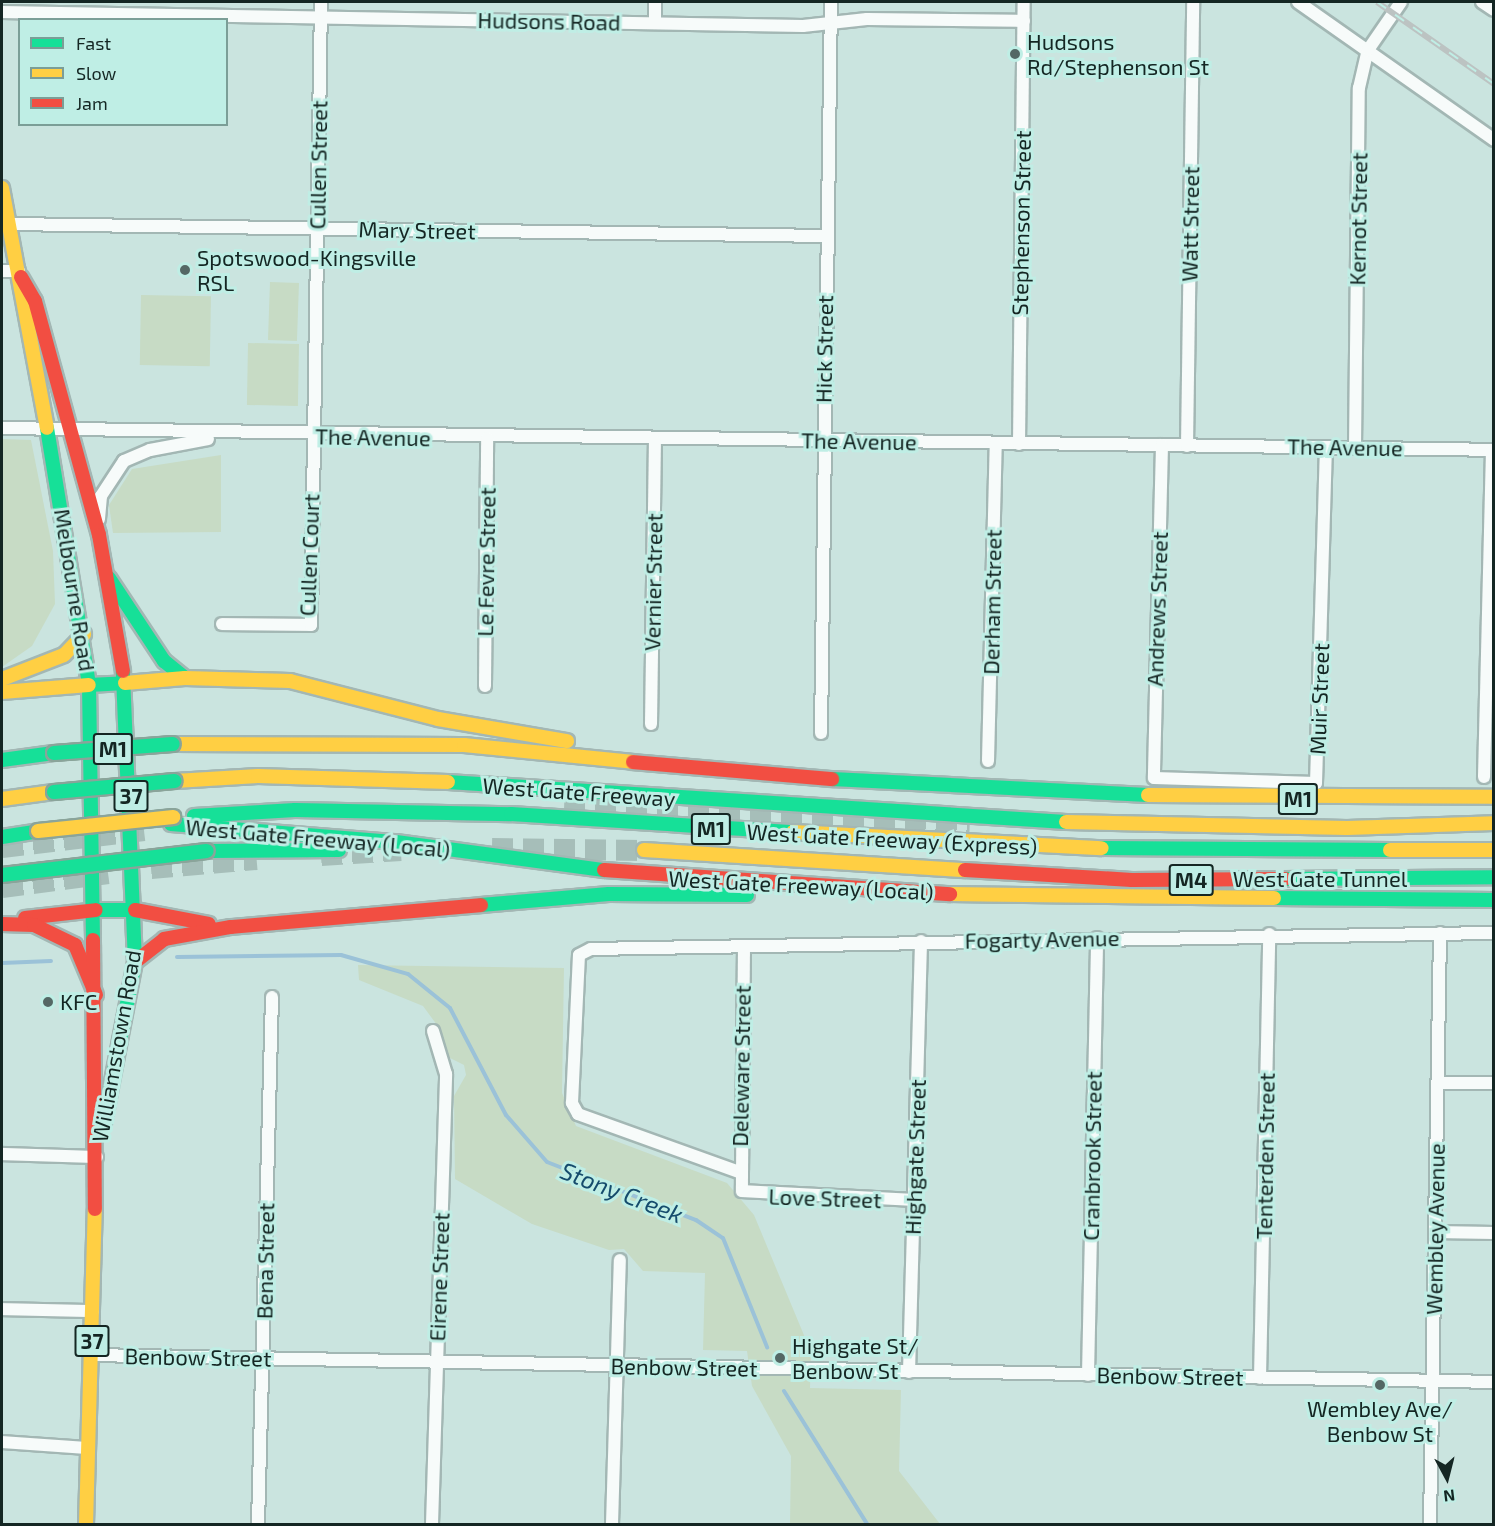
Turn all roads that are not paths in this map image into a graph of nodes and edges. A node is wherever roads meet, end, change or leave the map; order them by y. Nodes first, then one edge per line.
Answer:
1 (321, 2) edge
2 (655, 2) edge
3 (831, 2) edge
4 (1024, 2) edge
5 (1194, 2) edge
6 (1298, 2) edge
7 (1401, 2) edge
8 (1482, 2) edge
9 (1494, 10) edge
10 (2, 12) edge
11 (321, 17) junction
12 (1024, 21) junction
13 (654, 23) junction
14 (831, 23) junction
15 (1368, 50) junction
16 (1494, 140) edge
17 (2, 188) edge
18 (9, 224) junction
19 (316, 228) junction
20 (825, 236) junction
21 (2, 270) edge
22 (19, 272) junction
23 (2, 428) edge
24 (46, 429) junction
25 (68, 432) junction
26 (224, 435) junction
27 (312, 436) junction
28 (487, 438) junction
29 (823, 440) junction
30 (655, 441) junction
31 (996, 444) junction
32 (1019, 444) junction
33 (1162, 445) junction
34 (1187, 446) junction
35 (1326, 447) junction
36 (1355, 447) junction
37 (1493, 450) edge
38 (99, 535) junction
39 (109, 578) junction
40 (222, 624) dead end
41 (84, 634) junction
42 (185, 678) junction
43 (2, 679) edge
44 (125, 683) junction
45 (89, 686) junction
46 (485, 686) dead end
47 (2, 692) edge
48 (651, 724) dead end
49 (821, 733) dead end
50 (2, 760) edge
51 (988, 761) dead end
52 (1153, 772) joint
53 (1484, 777) dead end
54 (887, 783) junction
55 (2, 798) edge
56 (1494, 799) edge
57 (172, 821) junction
58 (1494, 823) edge
59 (1194, 826) junction
60 (2, 837) edge
61 (644, 850) tunnel mouth
62 (1494, 850) edge
63 (543, 862) junction
64 (2, 875) edge
65 (1494, 877) edge
66 (955, 894) junction
67 (1494, 900) edge
68 (96, 910) junction
69 (135, 910) junction
70 (2, 922) edge
71 (231, 927) junction
72 (1440, 933) junction
73 (1494, 933) edge
74 (1269, 934) junction
75 (1097, 938) junction
76 (921, 942) junction
77 (744, 946) junction
78 (135, 962) junction
79 (96, 995) junction
80 (272, 996) dead end
81 (434, 1030) dead end
82 (1438, 1083) junction
83 (1494, 1083) edge
84 (2, 1154) edge
85 (97, 1157) junction
86 (738, 1172) junction
87 (740, 1186) joint
88 (914, 1200) junction
89 (1435, 1232) junction
90 (1494, 1233) edge
91 (620, 1260) dead end
92 (2, 1309) edge
93 (93, 1311) junction
94 (91, 1355) junction
95 (263, 1359) junction
96 (437, 1362) junction
97 (617, 1366) junction
98 (909, 1372) junction
99 (1088, 1375) junction
100 (1260, 1378) junction
101 (1432, 1381) junction
102 (1494, 1382) edge
103 (2, 1442) edge
104 (88, 1448) junction
105 (86, 1524) edge
106 (258, 1524) edge
107 (432, 1524) edge
108 (612, 1524) edge
109 (1430, 1524) edge

1 - 11 street, Cullen Street
2 - 13 street
3 - 14 street, Hick Street
4 - 12 street, Stephenson Street
5 - 34 street, Watt Street
6 - 15 street
7 - 15 street, Kernot Street
8 - 9 street
10 - 11 street, Hudsons Road
11 - 13 street, Hudsons Road
11 - 19 street, Cullen Street
12 - 14 street, Hudsons Road
12 - 32 street, Stephenson Street
13 - 14 street, Hudsons Road
14 - 20 street, Hick Street
15 - 16 street
15 - 36 street, Kernot Street
17 - 18 main road, Melbourne Road / 37
18 - 19 street, Mary Street
18 - 22 main road, Melbourne Road / 37
19 - 20 street, Mary Street
19 - 27 street, Cullen Street
20 - 29 street, Hick Street
21 - 22 street
22 - 24 main road, Melbourne Road / 37
22 - 25 main road, Melbourne Road / 37
23 - 24 street, The Avenue
24 - 25 street, The Avenue
24 - 41 main road, Melbourne Road / 37
25 - 26 street, The Avenue
25 - 38 main road, Melbourne Road / 37
26 - 27 street, The Avenue
26 - 38 street, The Avenue
27 - 28 street, The Avenue
27 - 40 street, Cullen Court
28 - 30 street, The Avenue
28 - 46 street, Le Fevre Street
29 - 30 street, The Avenue
29 - 31 street, The Avenue
29 - 49 street, Hick Street
30 - 48 street, Vernier Street
31 - 32 street, The Avenue
31 - 51 street, Derham Street
32 - 33 street, The Avenue
33 - 34 street, The Avenue
33 - 52 street, Andrews Street
34 - 35 street, The Avenue
35 - 36 street, The Avenue
35 - 52 street, Muir Street
36 - 37 street, The Avenue
37 - 53 street
38 - 39 main road, Melbourne Road / 37
39 - 42 main road
39 - 44 main road, Melbourne Road / 37
41 - 43 main road
41 - 45 main road, Melbourne Road / 37
42 - 44 main road
42 - 54 main road
44 - 45 main road
44 - 69 main road, Williamstown Road / 37
45 - 47 main road
45 - 68 main road, Melbourne Road / 37
50 - 54 main road, M1, bridge
54 - 56 main road, M1
55 - 59 main road, West Gate Freeway / M1, bridge
56 - 59 main road, M1
57 - 60 main road, West Gate Freeway (Local) / M1, bridge
57 - 62 main road, West Gate Freeway (Express) / M1
57 - 63 main road, West Gate Freeway (Local) / M1
58 - 59 main road, M1
61 - 65 main road, West Gate Tunnel / M4
63 - 64 main road, bridge
63 - 66 main road, West Gate Freeway (Local) / M1
66 - 67 main road, West Gate Freeway (Local) / M1
66 - 71 main road
68 - 69 main road
68 - 70 main road
68 - 79 main road, Williamstown Road / 37
69 - 71 main road
69 - 78 main road, Williamstown Road / 37
70 - 79 main road
71 - 78 main road
72 - 73 street, Fogarty Avenue
72 - 74 street, Fogarty Avenue
72 - 82 street, Wembley Avenue
74 - 75 street, Fogarty Avenue
74 - 100 street, Tenterden Street
75 - 76 street, Fogarty Avenue
75 - 99 street, Cranbrook Street
76 - 77 street, Fogarty Avenue
76 - 88 street, Highgate Street
77 - 86 street, Deleware Street
77 - 86 street, Fogarty Avenue
78 - 85 main road, Williamstown Road / 37
79 - 85 main road, Williamstown Road / 37
80 - 95 street, Bena Street
81 - 96 street, Eirene Street
82 - 83 street
82 - 89 street, Wembley Avenue
84 - 85 street
85 - 93 main road, Williamstown Road / 37
86 - 87 street, Deleware Street
87 - 88 street, Love Street
88 - 98 street, Highgate Street
89 - 90 street
89 - 101 street, Wembley Avenue
91 - 97 street
92 - 93 street
93 - 94 main road, Williamstown Road / 37
94 - 95 street, Benbow Street
94 - 104 main road, Williamstown Road / 37
95 - 96 street, Benbow Street
95 - 106 street, Bena Street
96 - 97 street, Benbow Street
96 - 107 street, Eirene Street
97 - 98 street, Benbow Street
97 - 108 street
98 - 99 street, Benbow Street
99 - 100 street, Benbow Street
100 - 101 street, Benbow Street
101 - 102 street, Benbow Street
101 - 109 street, Wembley Avenue
103 - 104 street
104 - 105 main road, Williamstown Road / 37

